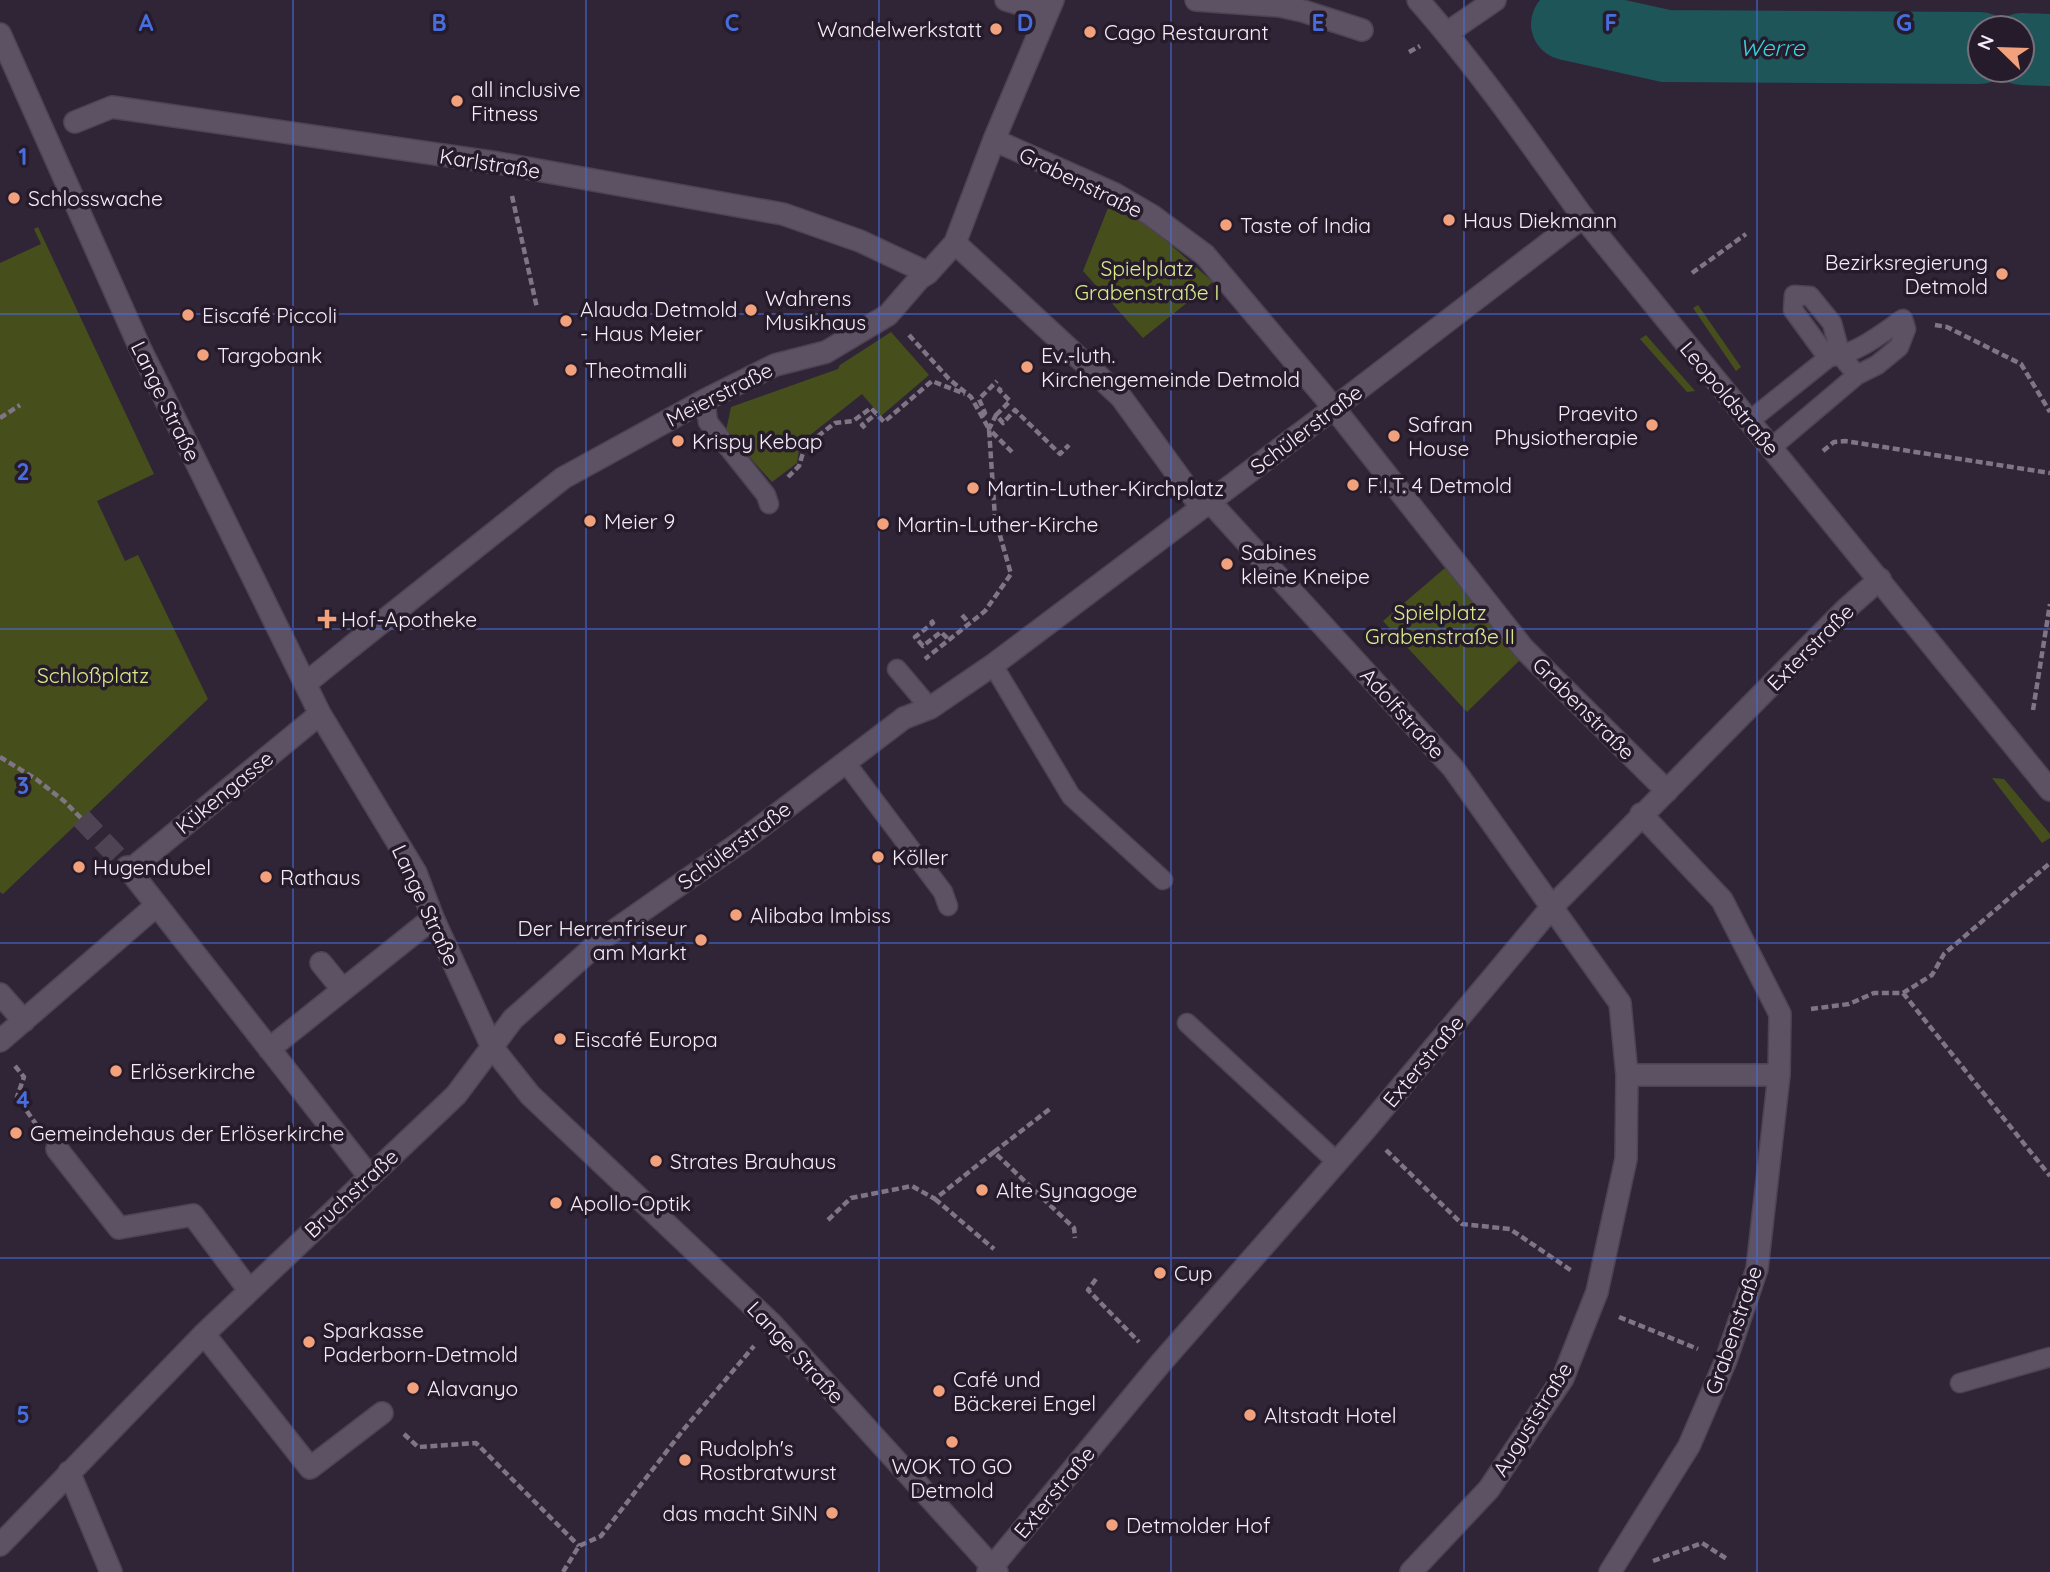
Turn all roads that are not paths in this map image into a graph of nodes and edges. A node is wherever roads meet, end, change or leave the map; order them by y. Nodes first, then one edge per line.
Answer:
1 (1006, 0) edge
2 (1196, 0) edge
3 (1418, 0) edge
4 (1495, 0) edge
5 (1051, 6) edge
6 (1362, 30) dead end
7 (1447, 33) junction
8 (0, 34) edge
9 (46, 136) junction
10 (994, 140) junction
11 (1583, 217) junction
12 (955, 243) junction
13 (928, 273) junction
14 (1835, 357) junction
15 (1857, 374) junction
16 (705, 400) junction
17 (1335, 408) junction
18 (1748, 422) junction
19 (1772, 447) junction
20 (767, 499) road end
21 (1205, 505) junction
22 (1880, 579) junction
23 (993, 665) junction
24 (900, 672) road end
25 (305, 684) junction
26 (930, 708) junction
27 (320, 714) junction
28 (846, 763) junction
29 (2050, 790) edge
30 (1667, 791) junction
31 (1642, 814) junction
32 (1163, 880) dead end
33 (157, 905) junction
34 (948, 906) dead end
35 (1551, 908) junction
36 (433, 918) junction
37 (321, 963) dead end
38 (342, 990) junction
39 (0, 994) edge
40 (24, 1021) junction
41 (1187, 1023) dead end
42 (492, 1047) junction
43 (4, 1049) edge
44 (269, 1049) junction
45 (1627, 1075) junction
46 (1779, 1075) junction
47 (57, 1149) road end
48 (1337, 1162) junction
49 (369, 1177) junction
50 (249, 1290) junction
51 (204, 1334) junction
52 (2050, 1357) edge
53 (1960, 1383) dead end
54 (382, 1413) road end
55 (69, 1472) junction
56 (0, 1545) edge
57 (992, 1570) edge
58 (111, 1572) edge
59 (1411, 1572) edge
60 (1610, 1572) edge

1 - 5 street
2 - 6 street
3 - 7 street, Leopoldstraße
4 - 7 street
5 - 10 street, Meierstraße
7 - 11 street, Leopoldstraße
8 - 9 street, Lange Straße
9 - 13 street, Karlstraße
9 - 25 street, Lange Straße
10 - 12 street, Meierstraße
10 - 17 street, Grabenstraße
11 - 17 street, Schülerstraße
11 - 18 street, Leopoldstraße
12 - 13 street, Meierstraße
12 - 21 street, Adolfstraße
13 - 16 street, Meierstraße
14 - 15 lane
14 - 15 lane
14 - 18 lane
15 - 19 lane
16 - 20 lane
16 - 25 street, Meierstraße
17 - 21 street, Schülerstraße
17 - 30 street, Grabenstraße
18 - 19 street, Leopoldstraße
19 - 22 street, Leopoldstraße
21 - 23 street, Schülerstraße
21 - 35 street, Adolfstraße
22 - 29 street, Leopoldstraße
22 - 30 street, Exterstraße
23 - 26 street, Schülerstraße
23 - 32 lane
24 - 26 lane
25 - 27 street, Lange Straße
26 - 28 street, Schülerstraße
27 - 33 street, Kükengasse
27 - 36 street, Lange Straße
28 - 34 lane
28 - 42 street, Schülerstraße
30 - 31 street, Exterstraße
31 - 35 street, Exterstraße
31 - 46 street, Grabenstraße
33 - 40 street
33 - 44 street
35 - 45 street, Auguststraße
35 - 48 street, Exterstraße
36 - 38 street
36 - 42 street, Lange Straße
37 - 38 street
38 - 44 street
39 - 40 street
40 - 43 street
41 - 48 lane
42 - 49 street, Bruchstraße
42 - 57 street, Lange Straße
44 - 49 street
45 - 46 street
45 - 59 street, Auguststraße
46 - 60 street, Grabenstraße
47 - 50 street
48 - 57 street, Exterstraße
49 - 50 street, Bruchstraße
50 - 51 street, Bruchstraße
51 - 54 street
51 - 55 street, Bruchstraße
52 - 53 lane
55 - 56 street, Bruchstraße
55 - 58 street

